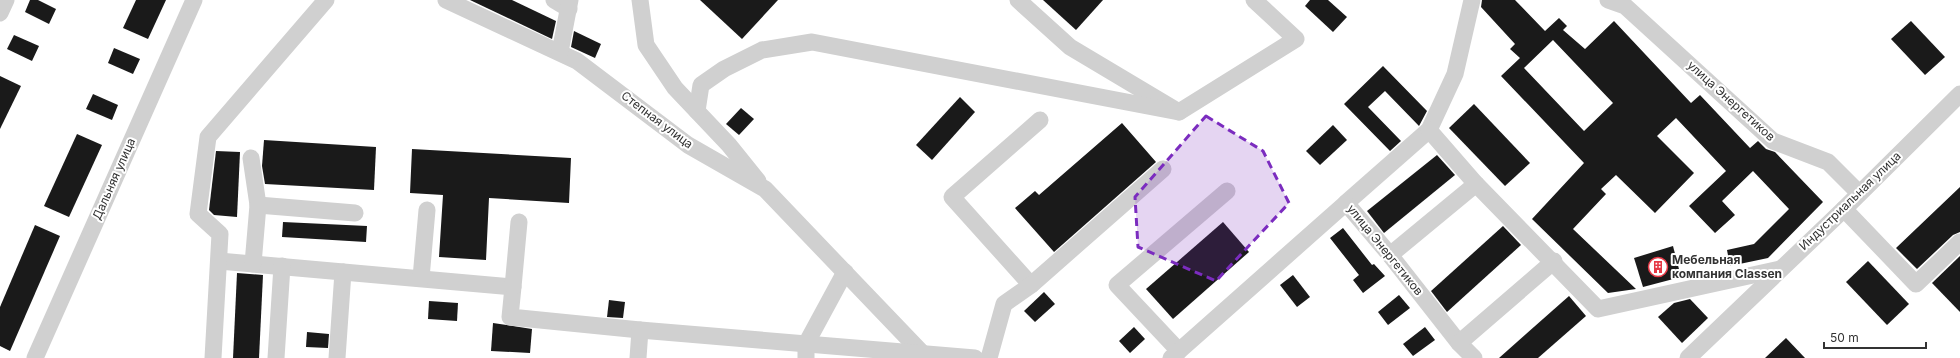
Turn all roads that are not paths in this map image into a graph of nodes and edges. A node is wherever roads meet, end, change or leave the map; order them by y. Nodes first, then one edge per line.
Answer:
1 (6, 0) edge
2 (194, 0) edge
3 (326, 0) edge
4 (446, 0) edge
5 (554, 0) edge
6 (640, 0) edge
7 (1018, 0) edge
8 (1254, 0) edge
9 (1472, 0) edge
10 (1608, 0) edge
11 (570, 5) edge
12 (0, 13) edge
13 (560, 52) junction
14 (1960, 94) edge
15 (697, 111) junction
16 (1179, 112) junction
17 (1040, 120) dead end
18 (1429, 130) junction
19 (251, 158) dead end
20 (1163, 169) dead end
21 (1476, 184) junction
22 (765, 189) junction
23 (1227, 191) dead end
24 (1859, 193) junction
25 (1346, 203) junction
26 (258, 205) junction
27 (1844, 209) junction
28 (427, 210) dead end
29 (355, 213) dead end
30 (519, 222) dead end
31 (1960, 242) edge
32 (1390, 255) junction
33 (219, 261) junction
34 (1554, 261) junction
35 (253, 264) junction
36 (282, 266) junction
37 (1780, 269) junction
38 (343, 272) junction
39 (845, 272) junction
40 (421, 278) junction
41 (1031, 285) junction
42 (513, 287) junction
43 (640, 330) junction
44 (1459, 343) junction
45 (806, 351) edge
46 (1175, 355) edge
47 (923, 356) edge
48 (35, 358) edge
49 (213, 358) edge
50 (276, 358) edge
51 (337, 358) edge
52 (638, 358) edge
53 (975, 358) edge
54 (989, 358) edge
55 (1474, 358) edge
56 (1688, 358) edge

1 - 12 street
2 - 48 street, Дальняя улица
3 - 33 street
4 - 13 street, Степная улица
5 - 11 street
6 - 15 street
7 - 16 street
8 - 16 street
9 - 18 street, улица Энергетиков
10 - 24 street, улица Энергетиков
11 - 13 street
13 - 22 street, Степная улица
14 - 24 street, Индустриальная улица
15 - 16 street
15 - 22 street
17 - 41 street
18 - 21 street
18 - 25 street, улица Энергетиков
19 - 26 street
20 - 41 street
21 - 32 street
21 - 34 street
22 - 39 street, Степная улица
23 - 46 street
24 - 27 street, Индустриальная улица
25 - 32 street, улица Энергетиков
25 - 46 street
26 - 29 street
26 - 35 street
27 - 31 street
27 - 37 street, Индустриальная улица
28 - 40 street
30 - 42 street
32 - 44 street, улица Энергетиков
33 - 35 street
33 - 49 street
34 - 37 street
34 - 44 street
35 - 36 street
36 - 38 street
36 - 50 street
37 - 56 street, Индустриальная улица
38 - 40 street
38 - 51 street
39 - 45 street
39 - 47 street, Степная улица
40 - 42 street
41 - 54 street
42 - 43 street
43 - 45 street
43 - 52 street
44 - 55 street, улица Энергетиков
45 - 47 street
47 - 53 street

